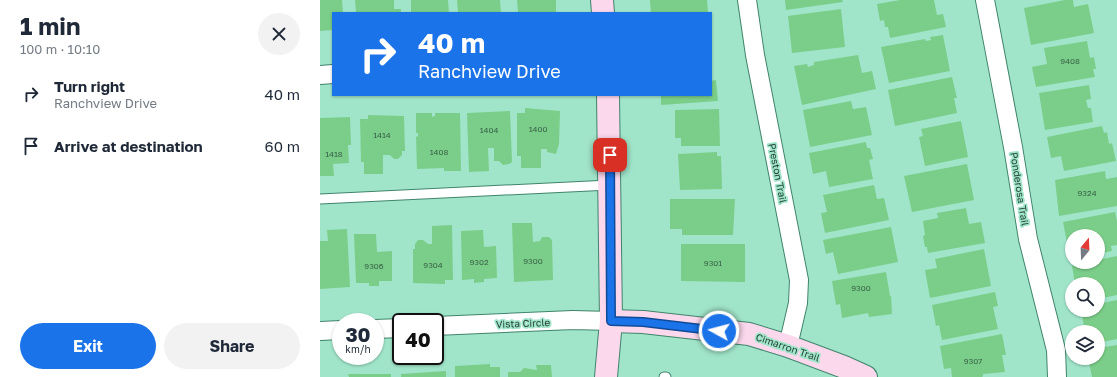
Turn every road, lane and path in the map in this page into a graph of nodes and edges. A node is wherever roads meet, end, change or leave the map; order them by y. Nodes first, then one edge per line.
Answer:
1 (602, 0) edge
2 (747, 0) edge
3 (985, 0) edge
4 (603, 12) edge
5 (332, 74) edge
6 (320, 75) edge
7 (608, 96) edge
8 (610, 185) junction
9 (320, 199) edge
10 (611, 321) junction
11 (444, 326) edge
12 (332, 330) edge
13 (320, 331) edge
14 (788, 346) junction
15 (606, 377) edge
16 (866, 377) edge
17 (1057, 377) edge

1 - 4 street
2 - 14 street, Preston Trail
3 - 17 street, Ponderosa Trail
5 - 6 street
7 - 8 street
8 - 9 lane
8 - 10 street
10 - 11 street, Vista Circle
10 - 14 street, Cimarron Trail
10 - 15 street
12 - 13 street
14 - 16 street, Cimarron Trail

